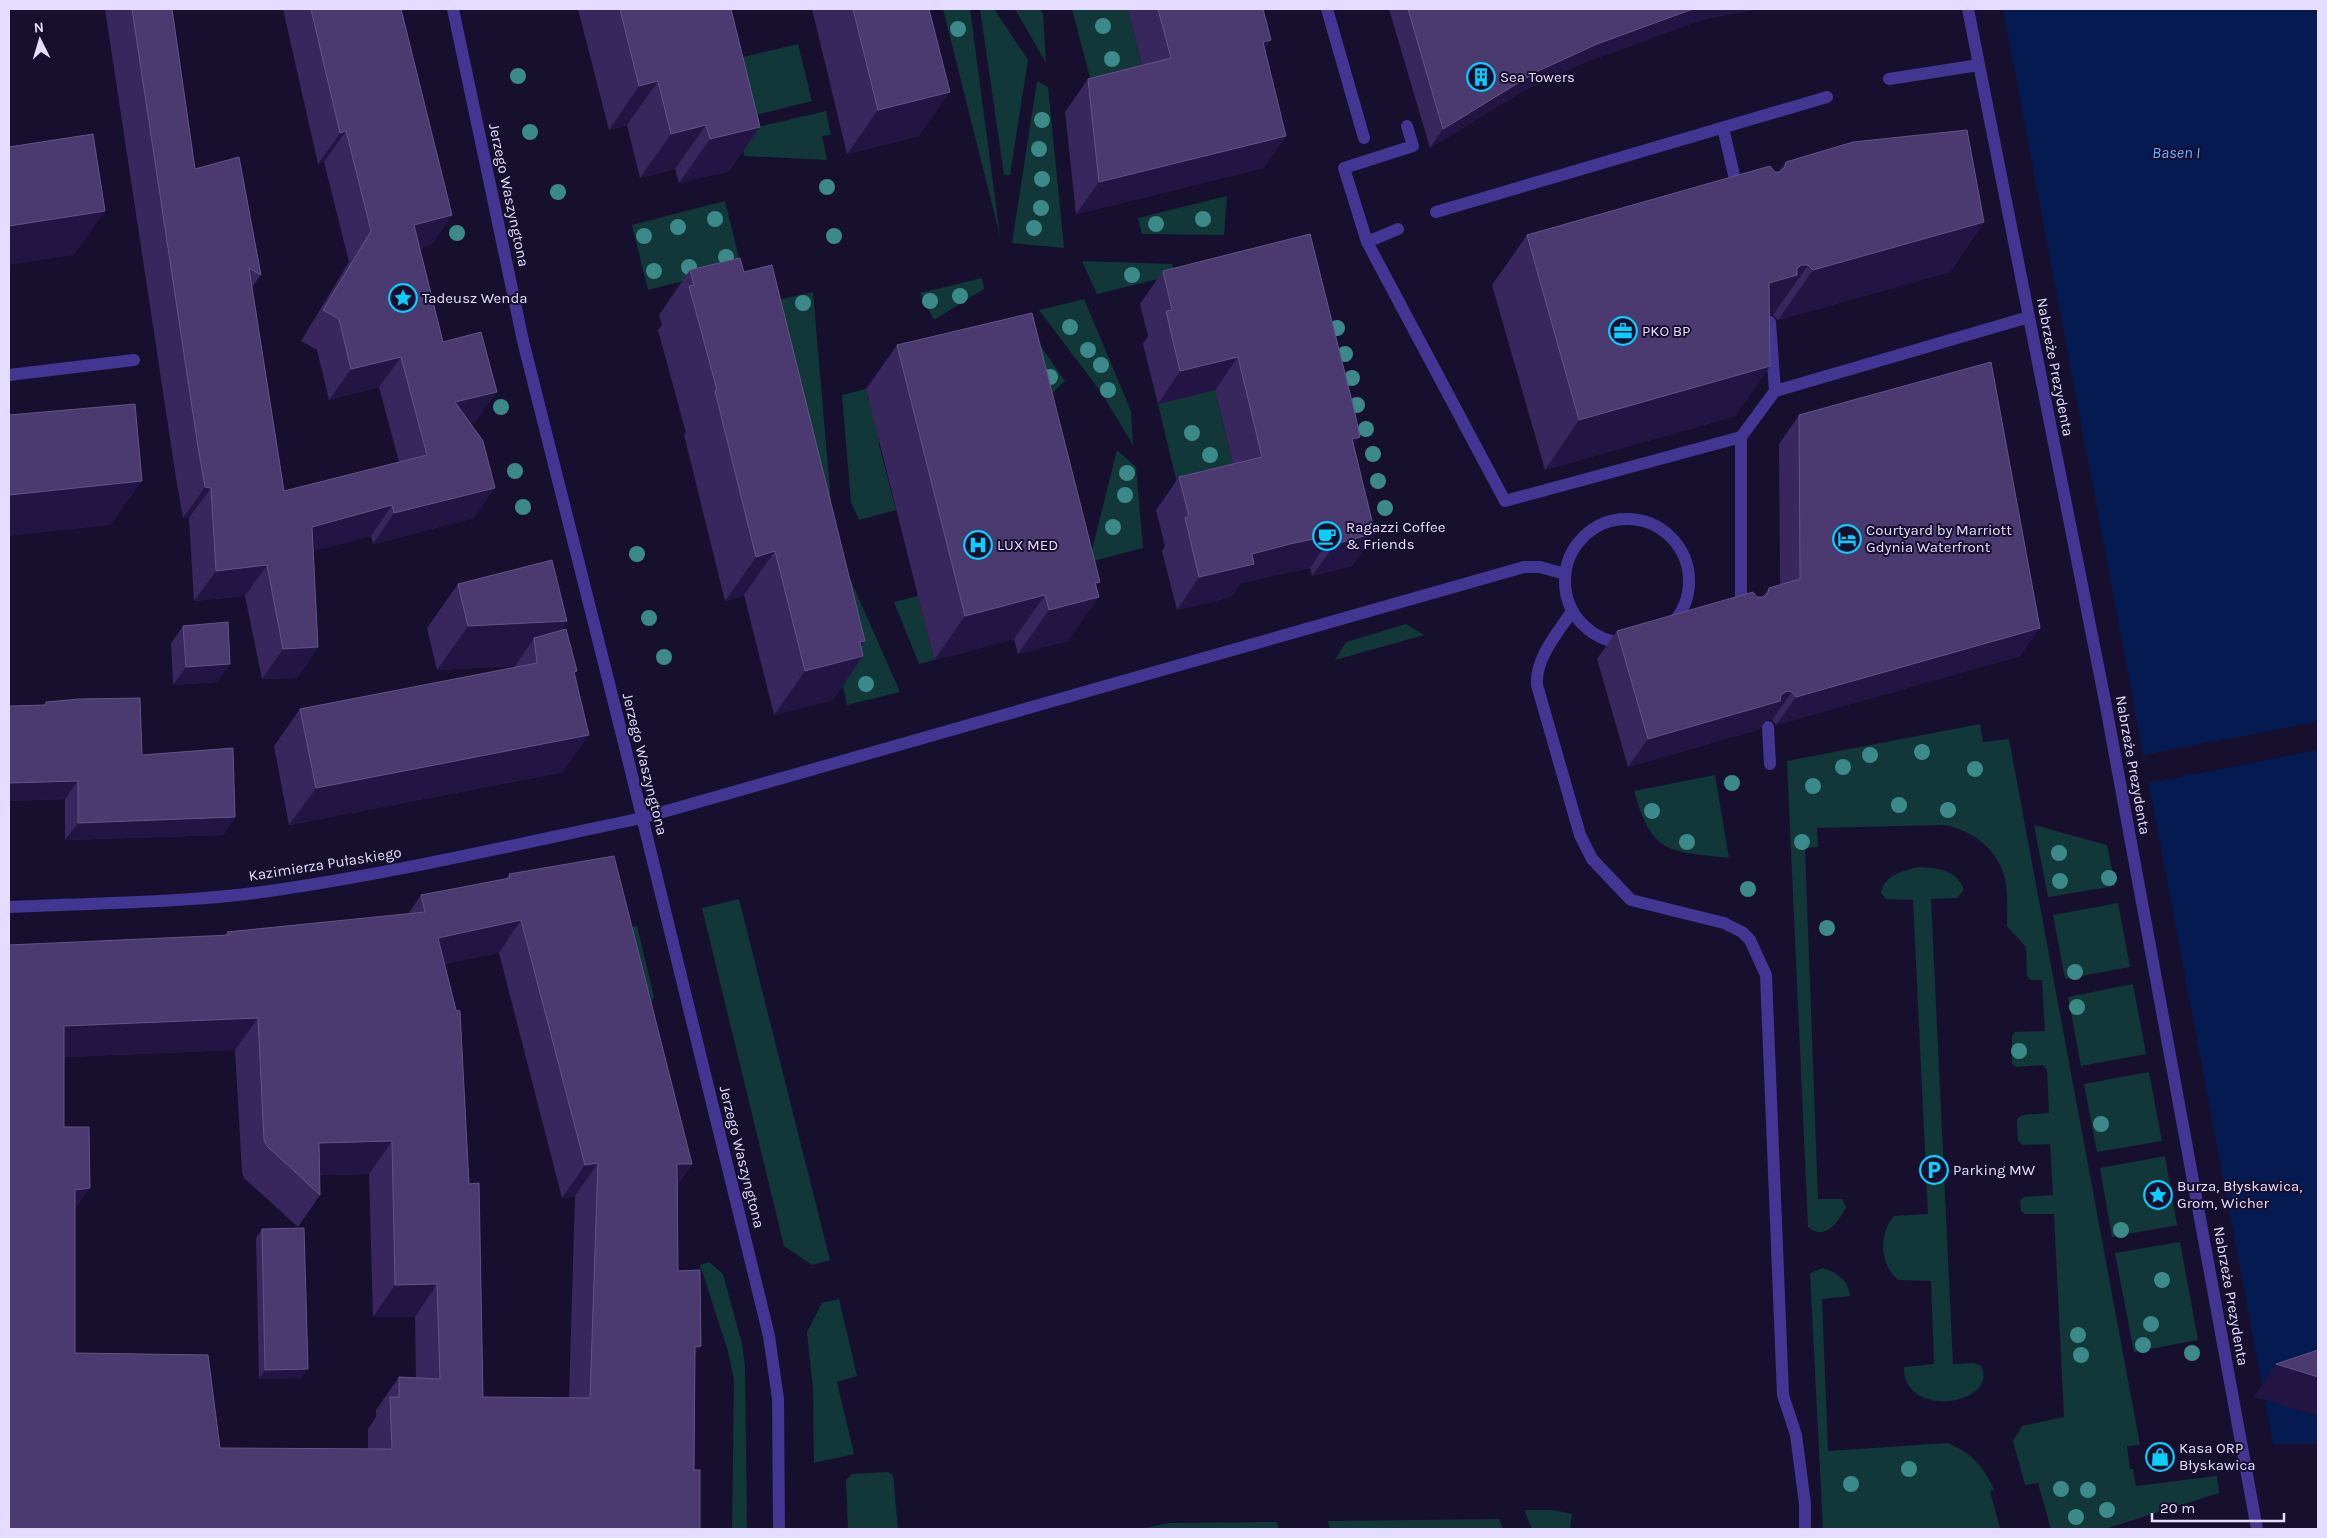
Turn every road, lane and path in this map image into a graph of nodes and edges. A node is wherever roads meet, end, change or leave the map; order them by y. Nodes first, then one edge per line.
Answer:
1 (453, 9) edge
2 (1327, 9) edge
3 (1968, 9) edge
4 (1979, 65) junction
5 (1889, 79) dead end
6 (1827, 97) dead end
7 (1407, 126) dead end
8 (1724, 128) junction
9 (1364, 138) dead end
10 (1741, 204) edge
11 (1436, 212) dead end
12 (1398, 229) dead end
13 (1367, 242) junction
14 (2029, 316) junction
15 (1770, 322) edge
16 (134, 360) dead end
17 (9, 375) edge
18 (1776, 392) junction
19 (1740, 437) junction
20 (1565, 574) junction
21 (1572, 611) junction
22 (1741, 618) edge
23 (1768, 727) edge
24 (1770, 764) dead end
25 (642, 818) junction
26 (9, 906) edge
27 (779, 1529) edge
28 (1805, 1529) edge
29 (2257, 1529) edge

1 - 25 street, Jerzego Waszyngtona
2 - 9 street
3 - 4 street, Nabrzeże Prezydenta
4 - 5 street
4 - 14 street, Nabrzeże Prezydenta
6 - 8 street
7 - 13 street
8 - 10 street
8 - 11 street
12 - 13 street
13 - 19 street
14 - 18 street
14 - 29 street, Nabrzeże Prezydenta
15 - 18 street
16 - 17 street
18 - 19 street
19 - 22 street
20 - 21 street
20 - 21 street
20 - 25 street, Kazimierza Pułaskiego
21 - 28 street
23 - 24 street
25 - 26 street, Kazimierza Pułaskiego
25 - 27 street, Jerzego Waszyngtona

